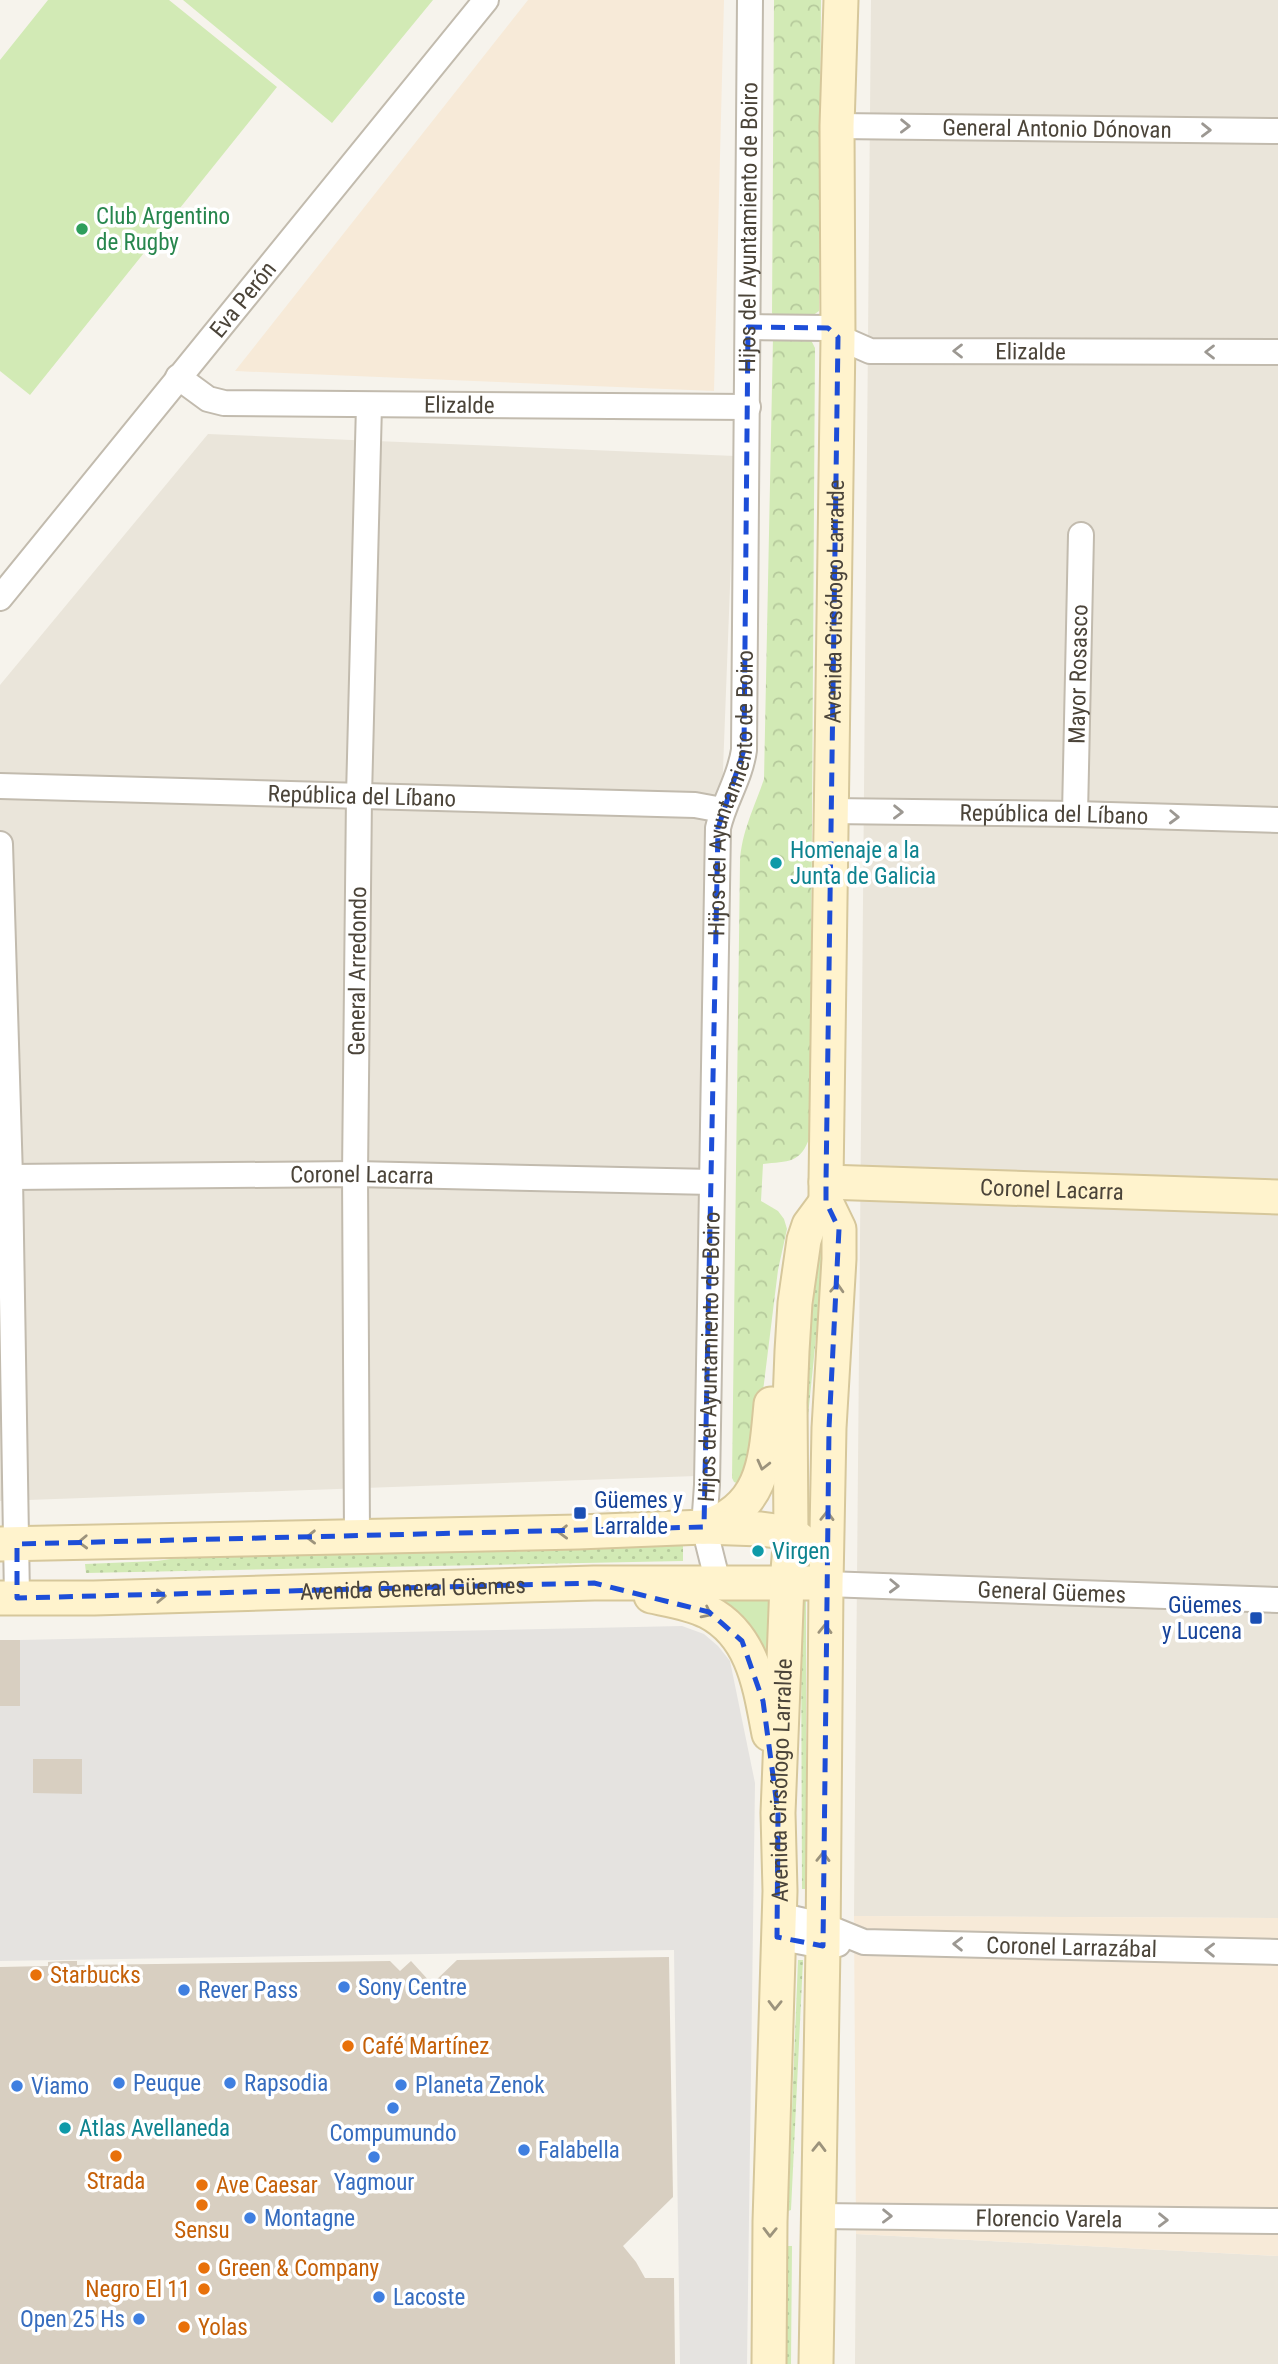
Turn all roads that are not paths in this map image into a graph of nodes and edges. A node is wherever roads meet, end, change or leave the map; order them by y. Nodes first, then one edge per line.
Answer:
1 (486, 0) edge
2 (750, 0) edge
3 (841, 0) edge
4 (837, 126) junction
5 (1278, 131) edge
6 (748, 327) junction
7 (838, 337) junction
8 (1278, 352) edge
9 (178, 377) junction
10 (369, 405) junction
11 (748, 407) junction
12 (1081, 535) dead end
13 (0, 598) edge
14 (0, 786) edge
15 (359, 796) junction
16 (722, 810) junction
17 (830, 811) junction
18 (1075, 814) junction
19 (1278, 820) edge
20 (0, 844) edge
21 (355, 1174) junction
22 (10, 1177) junction
23 (712, 1182) junction
24 (826, 1192) junction
25 (1278, 1196) edge
26 (795, 1303) junction
27 (705, 1527) junction
28 (791, 1534) junction
29 (357, 1536) junction
30 (8, 1544) edge
31 (594, 1583) junction
32 (718, 1583) junction
33 (787, 1583) junction
34 (826, 1584) junction
35 (9, 1598) edge
36 (1278, 1600) edge
37 (778, 1813) junction
38 (777, 1926) junction
39 (823, 1935) junction
40 (1278, 1952) edge
41 (818, 2216) junction
42 (1278, 2221) edge
43 (769, 2364) edge
44 (816, 2364) edge

1 - 9 street, Eva Perón
2 - 6 street, Hijos del Ayuntamiento de Boiro
3 - 4 main road, Avenida Crisólogo Larralde
4 -> 5 street, General Antonio Dónovan
4 - 7 main road, Avenida Crisólogo Larralde
6 - 7 street, Elizalde
6 - 11 street, Hijos del Ayuntamiento de Boiro
8 -> 7 street, Elizalde
7 - 17 main road, Avenida Crisólogo Larralde
9 - 10 street, Elizalde
9 - 13 street, Eva Perón
10 - 11 street, Elizalde
10 - 15 street, General Arredondo
11 - 16 street, Hijos del Ayuntamiento de Boiro
12 - 18 street, Mayor Rosasco
14 - 15 street, República del Líbano
15 - 16 street, República del Líbano
15 - 21 street, General Arredondo
16 - 23 street, Hijos del Ayuntamiento de Boiro
17 -> 18 street, República del Líbano
17 - 24 main road, Avenida Crisólogo Larralde
18 -> 19 street, República del Líbano
20 - 22 street
21 - 22 street, Coronel Lacarra
21 - 23 street, Coronel Lacarra
21 - 29 street, General Arredondo
22 - 30 street
23 - 27 street, Hijos del Ayuntamiento de Boiro
24 - 25 main road, Coronel Lacarra
24 - 26 main road, Avenida Crisólogo Larralde
34 -> 24 main road, Avenida Crisólogo Larralde
26 -> 27 main road
26 - 28 main road, Avenida Crisólogo Larralde
27 - 28 main road
27 -> 29 main road
27 - 32 street, Hijos del Ayuntamiento de Boiro
28 - 33 main road, Avenida Crisólogo Larralde
28 - 34 main road
29 -> 30 main road
30 - 35 street
31 - 32 main road, Avenida General Güemes
35 -> 31 main road, Avenida General Güemes
31 -> 37 main road
32 - 33 main road, Avenida General Güemes
33 - 34 main road, Avenida General Güemes
33 - 37 main road, Avenida Crisólogo Larralde
34 -> 36 street, General Güemes
39 -> 34 main road, Avenida Crisólogo Larralde
37 - 38 main road, Avenida Crisólogo Larralde
38 - 39 street, Coronel Larrazábal
38 -> 43 main road, Avenida Crisólogo Larralde
40 -> 39 street, Coronel Larrazábal
41 -> 39 main road, Avenida Crisólogo Larralde
41 -> 42 street, Florencio Varela
41 - 44 main road, Avenida Crisólogo Larralde

